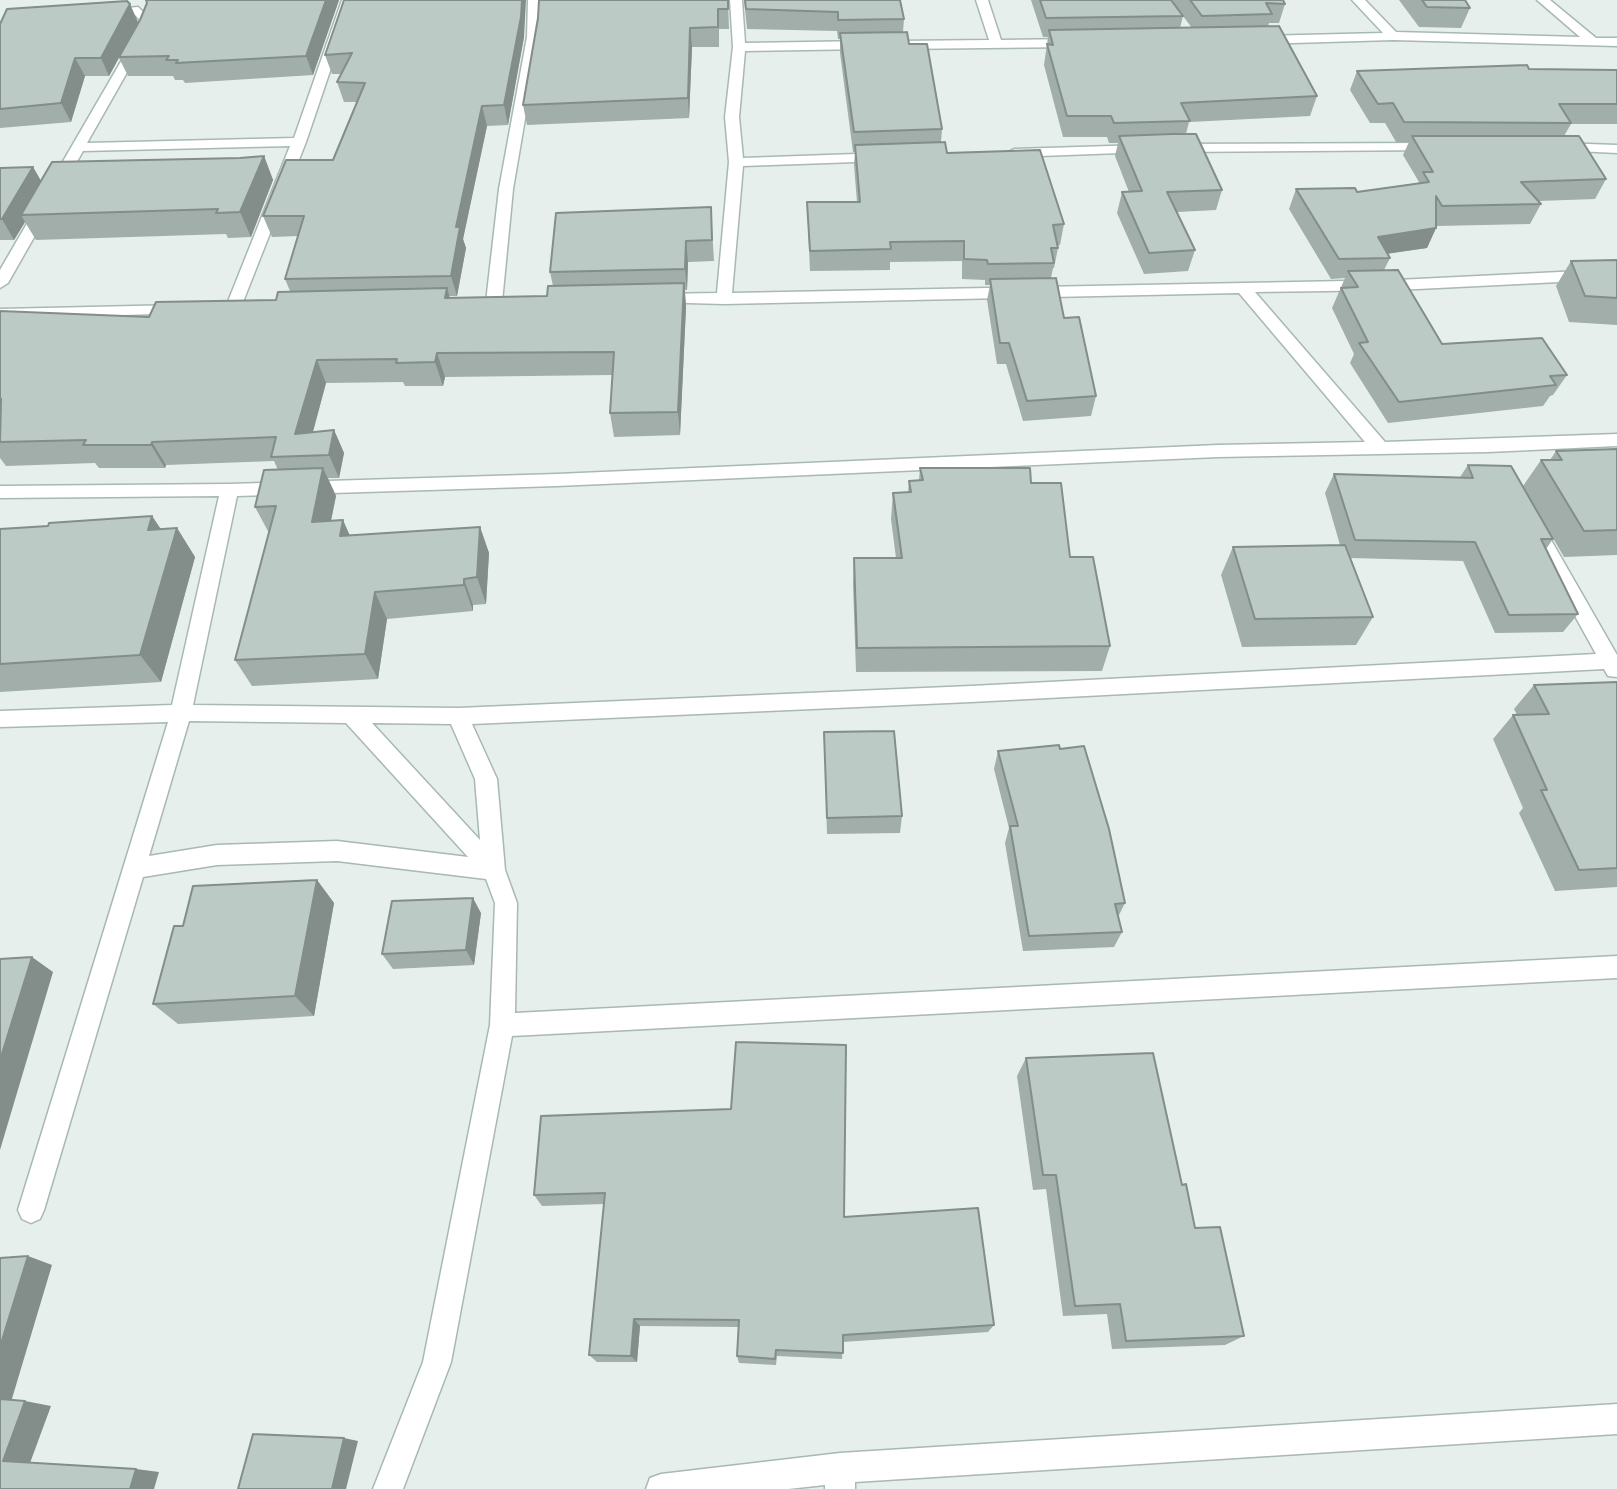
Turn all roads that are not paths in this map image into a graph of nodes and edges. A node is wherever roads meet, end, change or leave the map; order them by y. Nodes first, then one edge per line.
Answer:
1 (348, 0) edge
2 (534, 0) edge
3 (736, 0) edge
4 (982, 0) edge
5 (1359, 0) edge
6 (1543, 0) edge
7 (97, 13) edge
8 (1394, 36) junction
9 (1246, 41) edge
10 (1592, 41) junction
11 (1617, 42) edge
12 (996, 43) junction
13 (1087, 43) edge
14 (740, 47) junction
15 (299, 142) junction
16 (79, 147) junction
17 (1453, 147) edge
18 (1548, 147) edge
19 (1617, 149) edge
20 (993, 153) edge
21 (899, 157) edge
22 (736, 162) junction
23 (1617, 277) edge
24 (0, 283) edge
25 (1242, 287) junction
26 (643, 299) edge
27 (724, 299) junction
28 (494, 302) edge
29 (233, 309) edge
30 (191, 310) edge
31 (0, 314) edge
32 (1617, 440) edge
33 (1488, 446) junction
34 (1380, 448) junction
35 (1502, 470) edge
36 (229, 490) junction
37 (0, 492) edge
38 (1522, 506) edge
39 (1614, 667) edge
40 (181, 713) junction
41 (351, 715) junction
42 (457, 716) junction
43 (0, 719) edge
44 (133, 869) junction
45 (494, 870) junction
46 (1617, 967) edge
47 (502, 1025) junction
48 (31, 1210) dead end
49 (1617, 1419) edge
50 (840, 1479) edge
51 (388, 1489) edge
52 (662, 1489) edge

1 - 15 street
2 - 28 street
3 - 14 street
4 - 12 street
5 - 8 street
6 - 10 street
7 - 16 street
8 - 9 street
8 - 10 street
10 - 11 street
12 - 13 street
12 - 14 street
14 - 22 street
15 - 16 street
15 - 29 street
16 - 24 street
17 - 20 street
18 - 19 street
21 - 22 street
22 - 27 street
23 - 25 street
25 - 27 street
25 - 34 street
26 - 27 street
30 - 31 street
32 - 33 street
33 - 34 street
33 - 35 street
34 - 36 street
36 - 37 street
36 - 40 street
38 - 39 street
39 - 42 street
40 - 41 street
40 - 43 street
40 - 44 street
41 - 42 street
41 - 45 street
42 - 45 street
44 - 45 street
44 - 48 street
45 - 47 street
46 - 47 street
47 - 51 street
49 - 50 street
50 - 52 street

